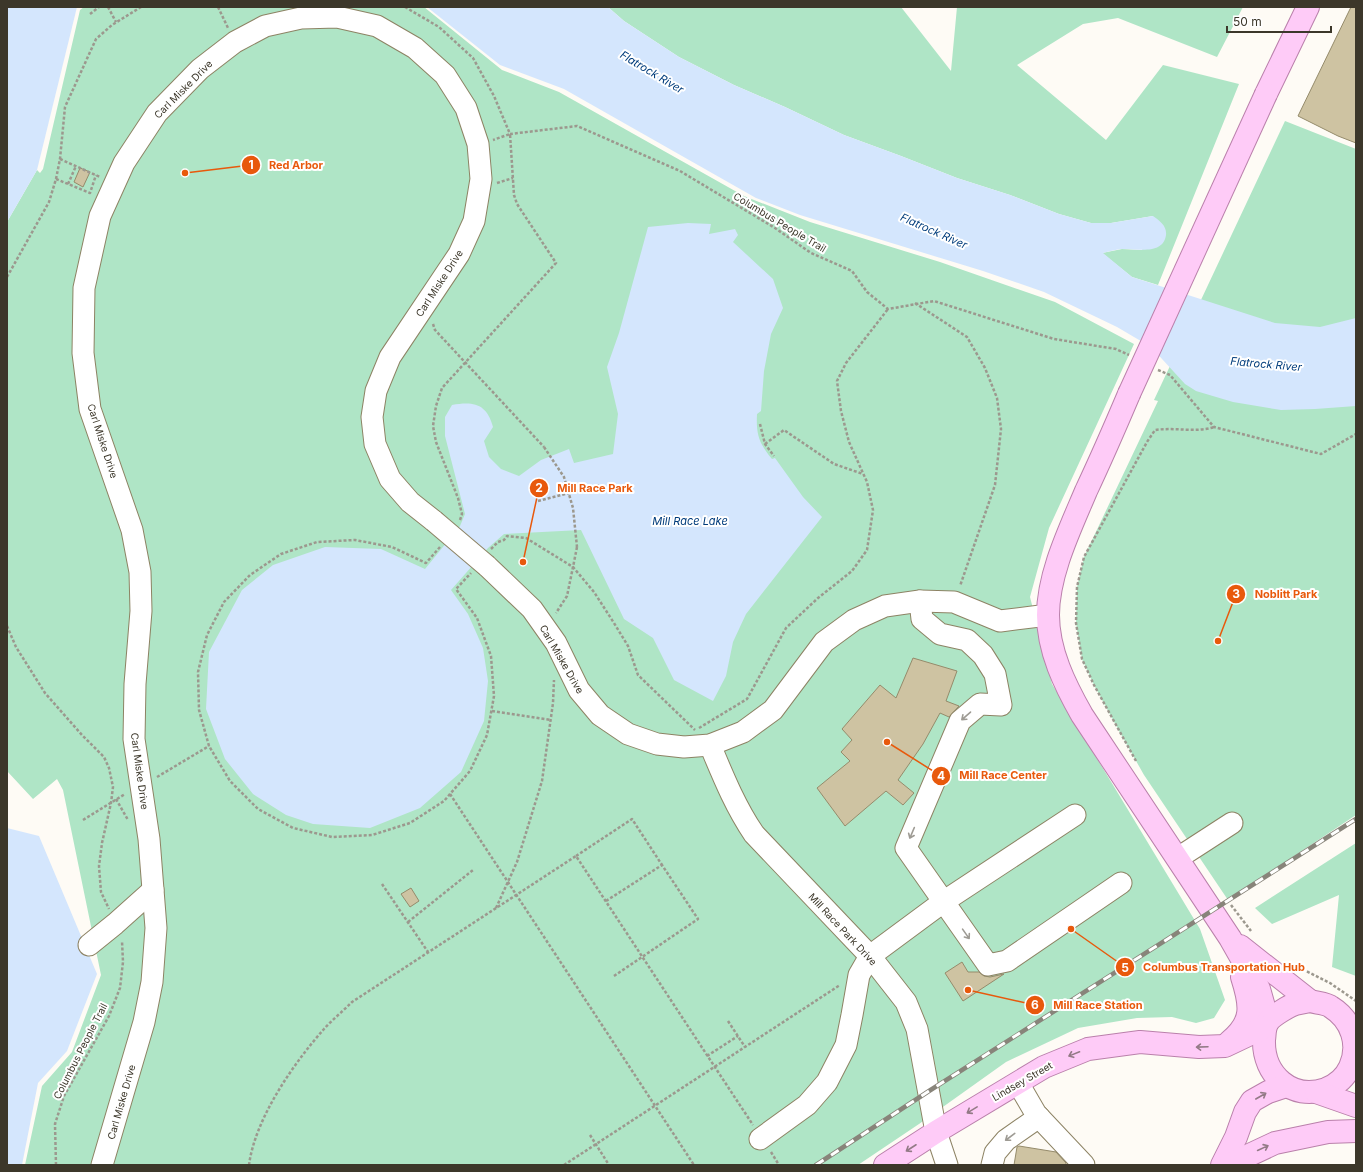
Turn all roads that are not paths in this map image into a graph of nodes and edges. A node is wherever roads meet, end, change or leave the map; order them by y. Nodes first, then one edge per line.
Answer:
1 (1308, 7) edge
2 (920, 601) junction
3 (1048, 615) junction
4 (710, 745) junction
5 (1075, 815) dead end
6 (1232, 823) dead end
7 (1178, 858) junction
8 (1121, 883) dead end
9 (153, 890) junction
10 (943, 902) junction
11 (1230, 938) junction
12 (89, 945) dead end
13 (870, 956) junction
14 (1310, 1001) junction
15 (1267, 1024) junction
16 (1225, 1046) junction
17 (1355, 1059) edge
18 (1018, 1083) junction
19 (1286, 1086) junction
20 (1316, 1092) junction
21 (1356, 1106) edge
22 (1039, 1117) junction
23 (1356, 1131) edge
24 (936, 1132) junction
25 (761, 1139) road end
26 (102, 1165) edge
27 (885, 1165) edge
28 (947, 1165) edge
29 (992, 1165) edge
30 (1084, 1165) edge
31 (1222, 1165) edge
32 (1228, 1165) edge

1 - 3 main road, bridge
2 - 3 street, Carl Miske Drive
2 - 4 street, Carl Miske Drive
2 -> 10 street
3 - 7 main road
4 - 9 street, Carl Miske Drive, bridge
4 - 13 street, Mill Race Park Drive
5 - 10 street
6 - 7 street
7 - 11 main road
10 -> 8 street
9 - 12 street
9 - 26 street, Carl Miske Drive
10 - 13 street
11 - 14 main road
11 - 15 main road
11 - 16 main road
13 - 24 street, Mill Race Park Drive
13 - 25 street
14 - 15 main road
14 - 17 main road
15 - 16 main road, Lindsey Street
15 - 19 main road
16 -> 18 main road, Lindsey Street
17 - 20 main road
18 - 22 street
18 -> 24 main road, Lindsey Street
19 - 20 main road
31 -> 19 main road
20 - 21 main road
22 -> 29 street
22 - 30 street
32 -> 23 main road
24 -> 27 main road, Lindsey Street
24 - 28 street, Mill Race Park Drive

